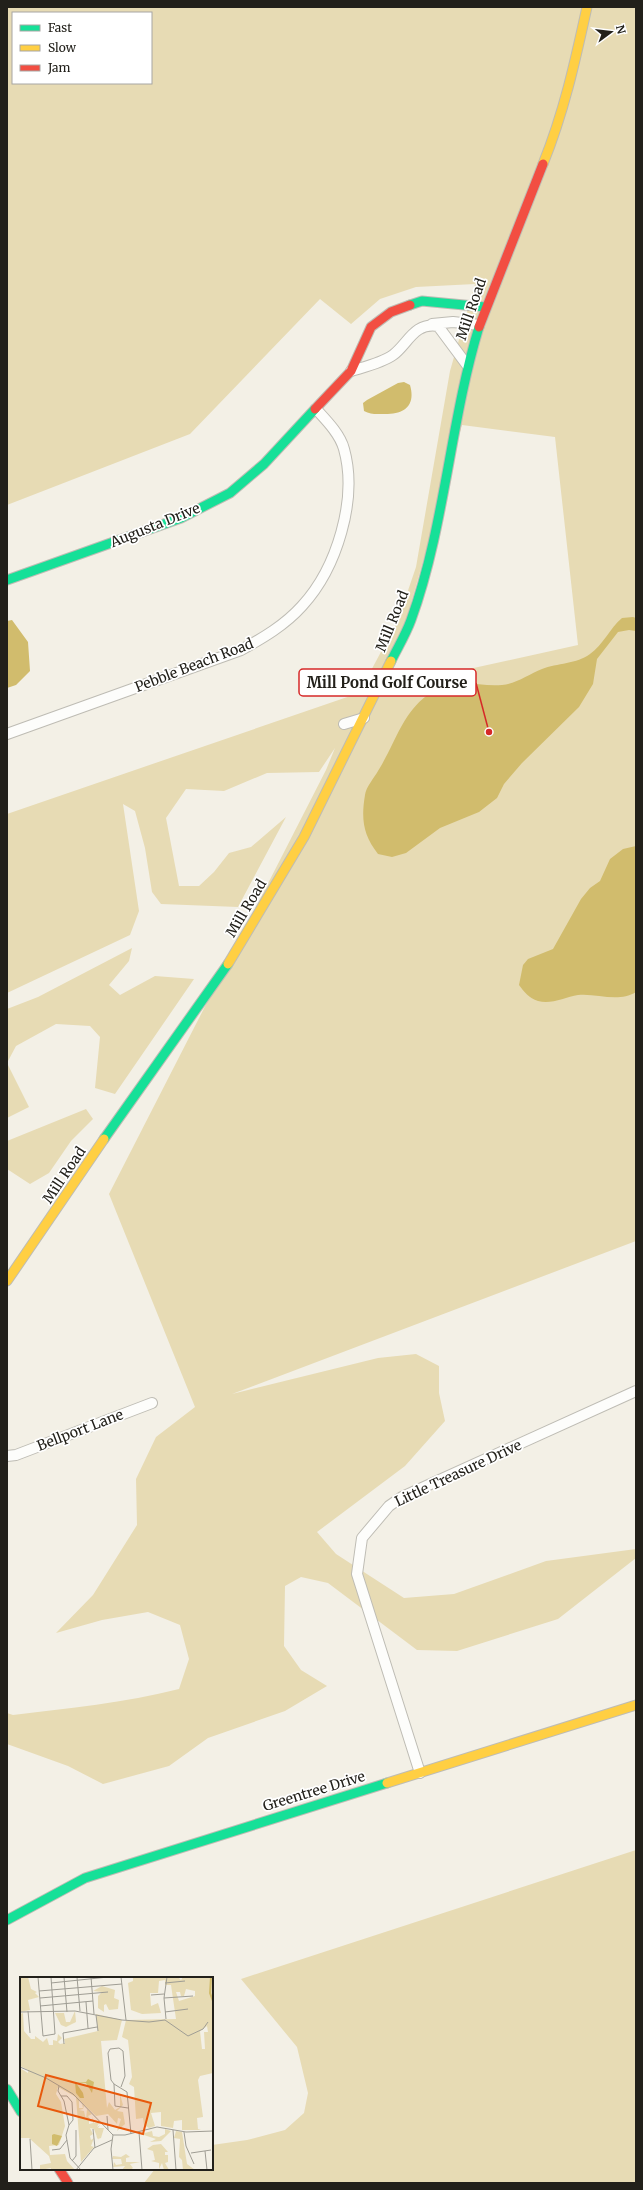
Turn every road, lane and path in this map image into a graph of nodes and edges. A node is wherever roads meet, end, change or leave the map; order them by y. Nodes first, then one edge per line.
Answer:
1 (587, 7) edge
2 (485, 307) junction
3 (430, 325) junction
4 (479, 325) junction
5 (467, 365) junction
6 (351, 371) junction
7 (316, 409) junction
8 (7, 580) edge
9 (364, 718) junction
10 (344, 724) dead end
11 (7, 734) edge
12 (7, 1281) edge
13 (636, 1392) edge
14 (152, 1403) dead end
15 (7, 1456) edge
16 (636, 1706) edge
17 (420, 1773) junction
18 (7, 1920) edge
19 (7, 2089) edge
20 (11, 2104) edge
21 (20, 2111) edge
22 (60, 2170) edge
23 (68, 2183) edge

1 - 2 main road, Mill Road
2 - 4 main road, Mill Road
2 - 6 main road, Augusta Drive
3 - 4 street, Augusta Drive
3 - 5 street
3 - 6 street, Augusta Drive
4 - 5 main road, Mill Road
5 - 9 main road, Mill Road
6 - 7 main road, Augusta Drive
7 - 8 main road, Augusta Drive
7 - 11 street, Pebble Beach Road
9 - 10 street
9 - 12 main road, Mill Road
13 - 17 street, Little Treasure Drive
14 - 15 street, Bellport Lane
16 - 17 main road, Greentree Drive
17 - 18 main road, Greentree Drive
19 - 20 main road
20 - 21 main road
22 - 23 main road

